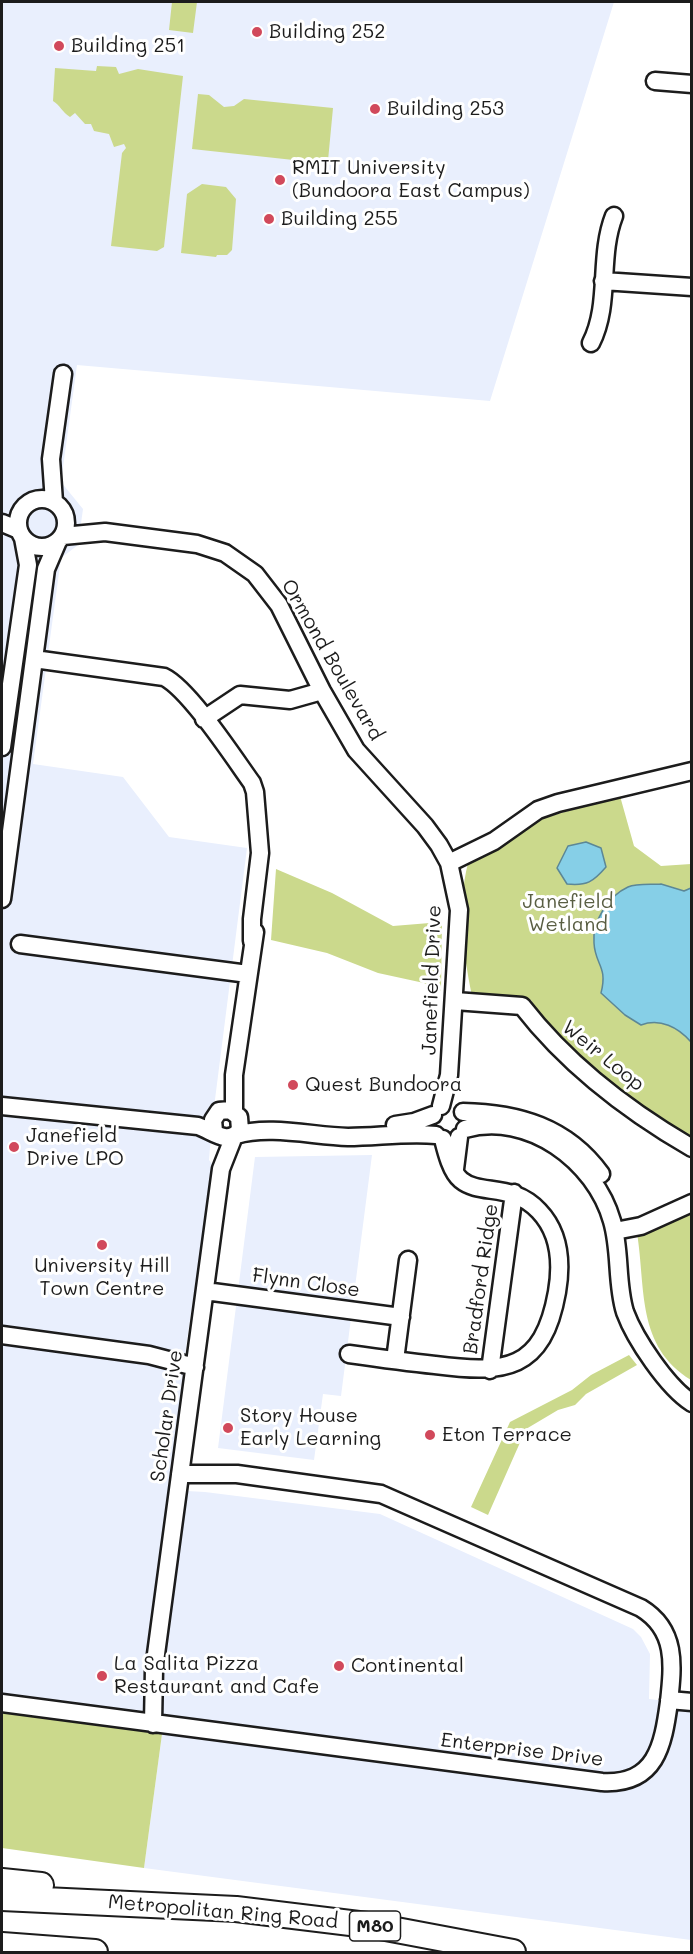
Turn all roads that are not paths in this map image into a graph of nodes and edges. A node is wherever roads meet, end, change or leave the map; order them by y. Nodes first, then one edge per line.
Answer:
1 (655, 81) dead end
2 (692, 84) edge
3 (614, 216) dead end
4 (603, 281) junction
5 (692, 287) edge
6 (591, 343) dead end
7 (63, 374) dead end
8 (51, 459) junction
9 (34, 500) junction
10 (59, 507) junction
11 (20, 511) junction
12 (2, 514) edge
13 (2, 523) edge
14 (105, 532) junction
15 (21, 534) junction
16 (61, 538) junction
17 (34, 659) junction
18 (6, 682) edge
19 (31, 685) junction
20 (321, 687) junction
21 (204, 719) junction
22 (2, 747) edge
23 (692, 771) edge
24 (8, 802) edge
25 (449, 863) junction
26 (2, 899) edge
27 (20, 944) dead end
28 (248, 974) junction
29 (455, 1001) junction
30 (2, 1095) edge
31 (2, 1106) edge
32 (224, 1120) junction
33 (449, 1122) junction
34 (235, 1136) junction
35 (692, 1148) edge
36 (221, 1169) junction
37 (514, 1193) junction
38 (692, 1203) edge
39 (620, 1230) junction
40 (408, 1260) dead end
41 (205, 1291) junction
42 (401, 1317) junction
43 (2, 1335) edge
44 (349, 1354) dead end
45 (395, 1360) junction
46 (195, 1362) junction
47 (658, 1366) junction
48 (490, 1370) junction
49 (692, 1390) edge
50 (692, 1403) edge
51 (181, 1468) junction
52 (692, 1694) edge
53 (670, 1695) junction
54 (692, 1702) edge
55 (2, 1703) edge
56 (147, 1723) junction
57 (2, 1881) edge
58 (2, 1898) edge
59 (236, 1909) junction
60 (2, 1945) edge
61 (95, 1953) edge
62 (513, 1953) edge

1 - 2 street
3 - 4 street
4 - 5 street
4 - 6 street
7 - 8 street
8 - 9 street
8 - 10 street
9 - 10 street
9 - 11 street
10 - 14 street, Ormond Boulevard
10 - 16 street
11 - 12 street
11 - 15 street
13 - 15 street
14 - 16 street, Ormond Boulevard
14 - 20 street, Ormond Boulevard
15 - 16 street
15 - 18 street
16 - 17 street
17 - 19 street
17 - 21 street, Scholar Drive
18 - 19 street
18 - 22 street
19 - 24 street
20 - 21 street
20 - 25 street, Ormond Boulevard
21 - 28 street, Scholar Drive
23 - 25 street
24 - 26 street
25 - 29 street, Janefield Drive
27 - 28 street
28 - 32 street, Scholar Drive
29 - 33 street, Janefield Drive
29 - 35 street, Weir Loop
30 - 32 street
31 - 32 street
32 - 33 street
32 - 34 street, Scholar Drive
32 - 36 street, Scholar Drive
33 - 34 street
33 - 37 street, Janefield Drive
33 - 39 street
34 - 36 street, Scholar Drive
36 - 41 street, Scholar Drive
37 - 48 street, Bradford Ridge
37 - 48 street
38 - 39 street
39 - 47 street
40 - 42 street
41 - 42 street, Flynn Close
41 - 46 street, Scholar Drive
42 - 45 street
43 - 46 street
44 - 45 street
45 - 48 street
46 - 51 street, Scholar Drive
47 - 49 street
47 - 50 street
51 - 53 street, Enterprise Drive
51 - 56 street, Scholar Drive
52 - 53 street
53 - 54 street
53 - 56 street, Enterprise Drive
55 - 56 street, Enterprise Drive
57 - 59 highway
58 - 59 highway, Metropolitan Ring Road / M80
59 - 62 highway, Metropolitan Ring Road / M80
60 - 61 highway

